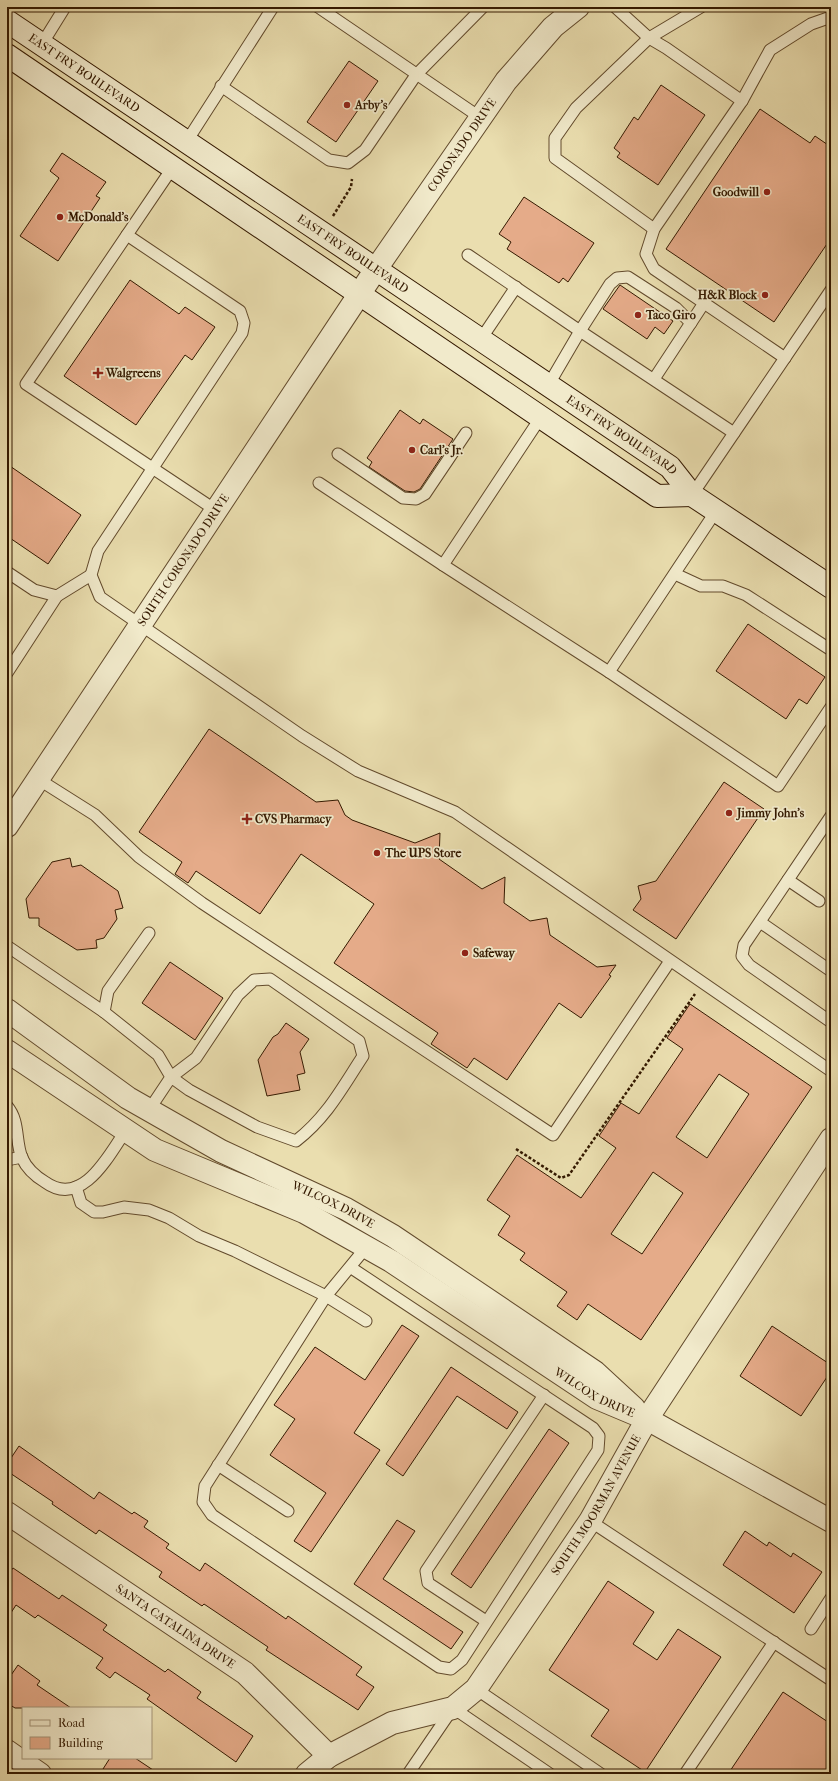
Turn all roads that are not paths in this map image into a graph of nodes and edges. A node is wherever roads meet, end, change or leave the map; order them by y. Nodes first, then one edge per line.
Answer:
1 (65, 7) edge
2 (272, 7) edge
3 (318, 7) edge
4 (483, 7) edge
5 (578, 7) edge
6 (615, 7) edge
7 (700, 7) edge
8 (831, 17) edge
9 (7, 21) edge
10 (649, 38) junction
11 (42, 44) junction
12 (7, 55) edge
13 (416, 76) junction
14 (222, 86) junction
15 (742, 101) junction
16 (481, 118) junction
17 (187, 140) junction
18 (173, 167) junction
19 (654, 229) junction
20 (127, 235) junction
21 (468, 255) dead end
22 (376, 269) junction
23 (516, 287) junction
24 (831, 290) edge
25 (360, 294) junction
26 (704, 303) junction
27 (691, 323) junction
28 (580, 331) junction
29 (481, 339) junction
30 (785, 358) junction
31 (654, 379) junction
32 (549, 384) junction
33 (541, 417) junction
34 (466, 433) dead end
35 (734, 433) junction
36 (338, 454) dead end
37 (154, 469) junction
38 (319, 483) dead end
39 (692, 495) junction
40 (217, 511) junction
41 (716, 512) junction
42 (442, 565) junction
43 (7, 572) edge
44 (675, 574) junction
45 (91, 576) junction
46 (831, 587) edge
47 (57, 596) junction
48 (141, 624) junction
49 (831, 650) edge
50 (609, 672) junction
51 (7, 673) edge
52 (831, 707) edge
53 (38, 780) junction
54 (831, 816) edge
55 (7, 826) edge
56 (788, 880) junction
57 (819, 901) dead end
58 (760, 922) junction
59 (148, 934) dead end
60 (7, 946) edge
61 (670, 962) junction
62 (831, 971) edge
63 (7, 1010) edge
64 (104, 1012) junction
65 (831, 1022) edge
66 (7, 1051) edge
67 (831, 1071) edge
68 (171, 1077) junction
69 (7, 1106) edge
70 (149, 1110) junction
71 (126, 1130) junction
72 (831, 1139) edge
73 (22, 1157) junction
74 (7, 1160) edge
75 (76, 1187) junction
76 (380, 1228) junction
77 (367, 1247) junction
78 (350, 1267) junction
79 (326, 1296) junction
80 (366, 1321) dead end
81 (544, 1395) junction
82 (646, 1419) junction
83 (218, 1465) junction
84 (288, 1511) dead end
85 (7, 1513) edge
86 (590, 1521) junction
87 (831, 1521) edge
88 (831, 1598) edge
89 (486, 1622) junction
90 (811, 1629) dead end
91 (774, 1642) junction
92 (831, 1680) edge
93 (476, 1689) junction
94 (453, 1708) junction
95 (7, 1751) edge
96 (330, 1756) junction
97 (40, 1774) edge
98 (307, 1774) edge
99 (408, 1774) edge
100 (550, 1774) edge
101 (601, 1774) edge
102 (685, 1774) edge

1 - 11 lane
2 - 14 lane
3 - 13 lane
4 - 13 lane
5 - 16 street, CORONADO DRIVE
6 - 10 lane
7 - 10 lane
8 - 15 lane
9 - 11 street, EAST FRY BOULEVARD
10 - 15 lane
10 - 19 lane
11 - 17 street, EAST FRY BOULEVARD
12 - 18 street, EAST FRY BOULEVARD
13 - 14 lane
13 - 16 lane
14 - 17 lane
15 - 19 lane
16 - 22 street, CORONADO DRIVE
17 - 22 street, EAST FRY BOULEVARD
18 - 20 lane
18 - 25 street, EAST FRY BOULEVARD
19 - 26 lane
20 - 37 lane
20 - 37 lane
21 - 23 lane
22 - 25 street, CORONADO DRIVE
22 - 29 street, EAST FRY BOULEVARD
23 - 28 lane
23 - 29 lane
24 - 30 lane
25 - 33 street, EAST FRY BOULEVARD
25 - 40 street, SOUTH CORONADO DRIVE
26 - 27 lane
26 - 30 lane
27 - 28 lane
27 - 31 lane
28 - 31 lane
28 - 32 lane
29 - 32 street, EAST FRY BOULEVARD
30 - 35 lane
31 - 35 lane
32 - 39 street, EAST FRY BOULEVARD
33 - 39 street, EAST FRY BOULEVARD
33 - 42 lane
34 - 36 lane
35 - 39 lane
37 - 40 lane
37 - 45 lane
38 - 42 lane
39 - 41 street, EAST FRY BOULEVARD
40 - 48 street, SOUTH CORONADO DRIVE
41 - 44 lane
41 - 46 street, EAST FRY BOULEVARD
42 - 50 lane
43 - 47 lane
44 - 49 lane
44 - 50 lane
45 - 47 lane
45 - 48 lane
47 - 51 lane
48 - 53 street, SOUTH CORONADO DRIVE
48 - 61 lane
50 - 52 lane
53 - 55 street, SOUTH CORONADO DRIVE
53 - 61 lane
54 - 56 lane
56 - 57 lane
56 - 58 lane
58 - 62 lane
58 - 65 lane
59 - 64 lane
60 - 64 lane
61 - 67 lane
63 - 70 street, WILCOX DRIVE
64 - 68 lane
66 - 71 street, WILCOX DRIVE
68 - 68 lane
68 - 70 lane
69 - 73 lane
70 - 76 street, WILCOX DRIVE
71 - 75 lane
71 - 77 street, WILCOX DRIVE
72 - 82 street, SOUTH MOORMAN AVENUE
73 - 74 lane
73 - 75 lane
75 - 79 lane
76 - 77 lane
76 - 82 street, WILCOX DRIVE
77 - 78 lane
77 - 82 street, WILCOX DRIVE
78 - 79 lane
78 - 81 lane
79 - 80 lane
79 - 83 lane
81 - 89 lane
81 - 89 lane
82 - 86 street, SOUTH MOORMAN AVENUE
82 - 87 street, WILCOX DRIVE
83 - 84 lane
83 - 89 lane
85 - 96 street, SANTA CATALINA DRIVE
86 - 91 lane
86 - 93 street, SOUTH MOORMAN AVENUE
88 - 90 lane
91 - 92 lane
91 - 102 lane
93 - 94 street, SOUTH MOORMAN AVENUE
93 - 101 lane
94 - 96 street, SOUTH MOORMAN AVENUE
94 - 99 lane
94 - 100 lane
95 - 97 street
96 - 98 street, SOUTH MOORMAN AVENUE

